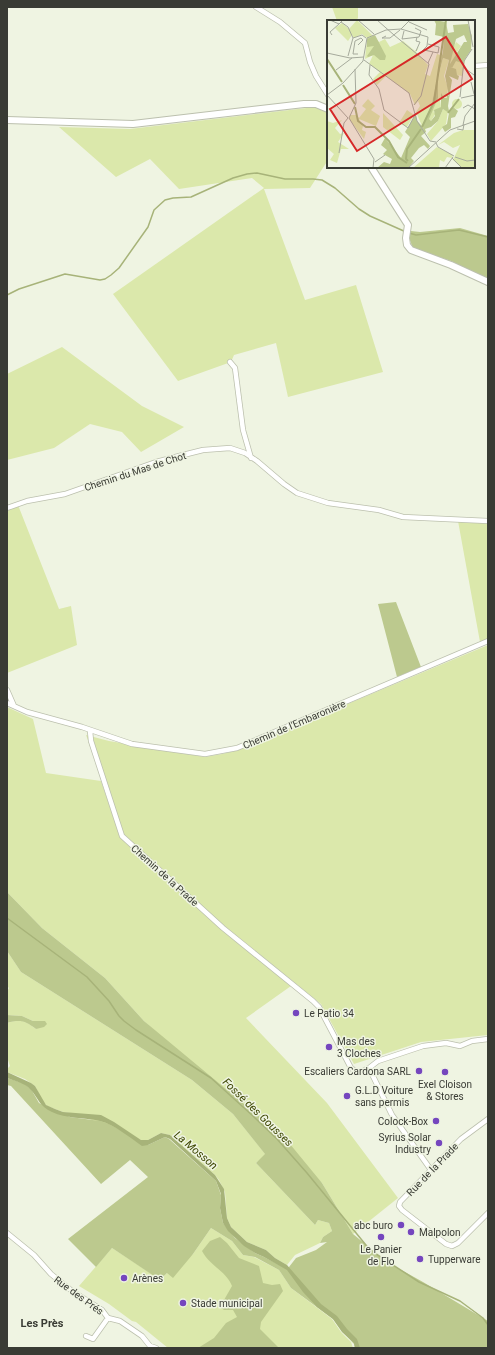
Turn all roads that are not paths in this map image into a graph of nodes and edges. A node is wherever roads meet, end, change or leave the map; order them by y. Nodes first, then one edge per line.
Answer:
1 (256, 7) edge
2 (488, 65) edge
3 (475, 66) edge
4 (327, 93) edge
5 (327, 106) edge
6 (7, 120) edge
7 (372, 168) edge
8 (488, 282) edge
9 (230, 362) dead end
10 (251, 458) junction
11 (7, 508) edge
12 (488, 521) edge
13 (488, 641) edge
14 (7, 690) edge
15 (7, 704) edge
16 (14, 706) junction
17 (90, 731) junction
18 (488, 1039) edge
19 (369, 1068) junction
20 (488, 1119) edge
21 (431, 1170) junction
22 (488, 1213) edge
23 (7, 1233) edge
24 (108, 1318) junction
25 (86, 1336) dead end
26 (149, 1347) edge
27 (156, 1348) edge

1 - 4 street
2 - 3 street
5 - 6 street
7 - 8 street
9 - 10 street
10 - 11 street, Chemin du Mas de Chot
10 - 12 street, Chemin du Mas de Chot
13 - 17 street, Chemin de l'Embaronière
14 - 16 street
15 - 16 street, Chemin de l'Embaronière
16 - 17 street, Chemin de l'Embaronière
17 - 19 street, Chemin de la Prade
18 - 19 street
19 - 21 street
20 - 21 street, Rue de la Prade
21 - 22 street, Rue de la Prade
23 - 24 street, Rue des Prés
24 - 25 street
24 - 26 street, Rue des Prés
26 - 27 street, Rue des Prés

